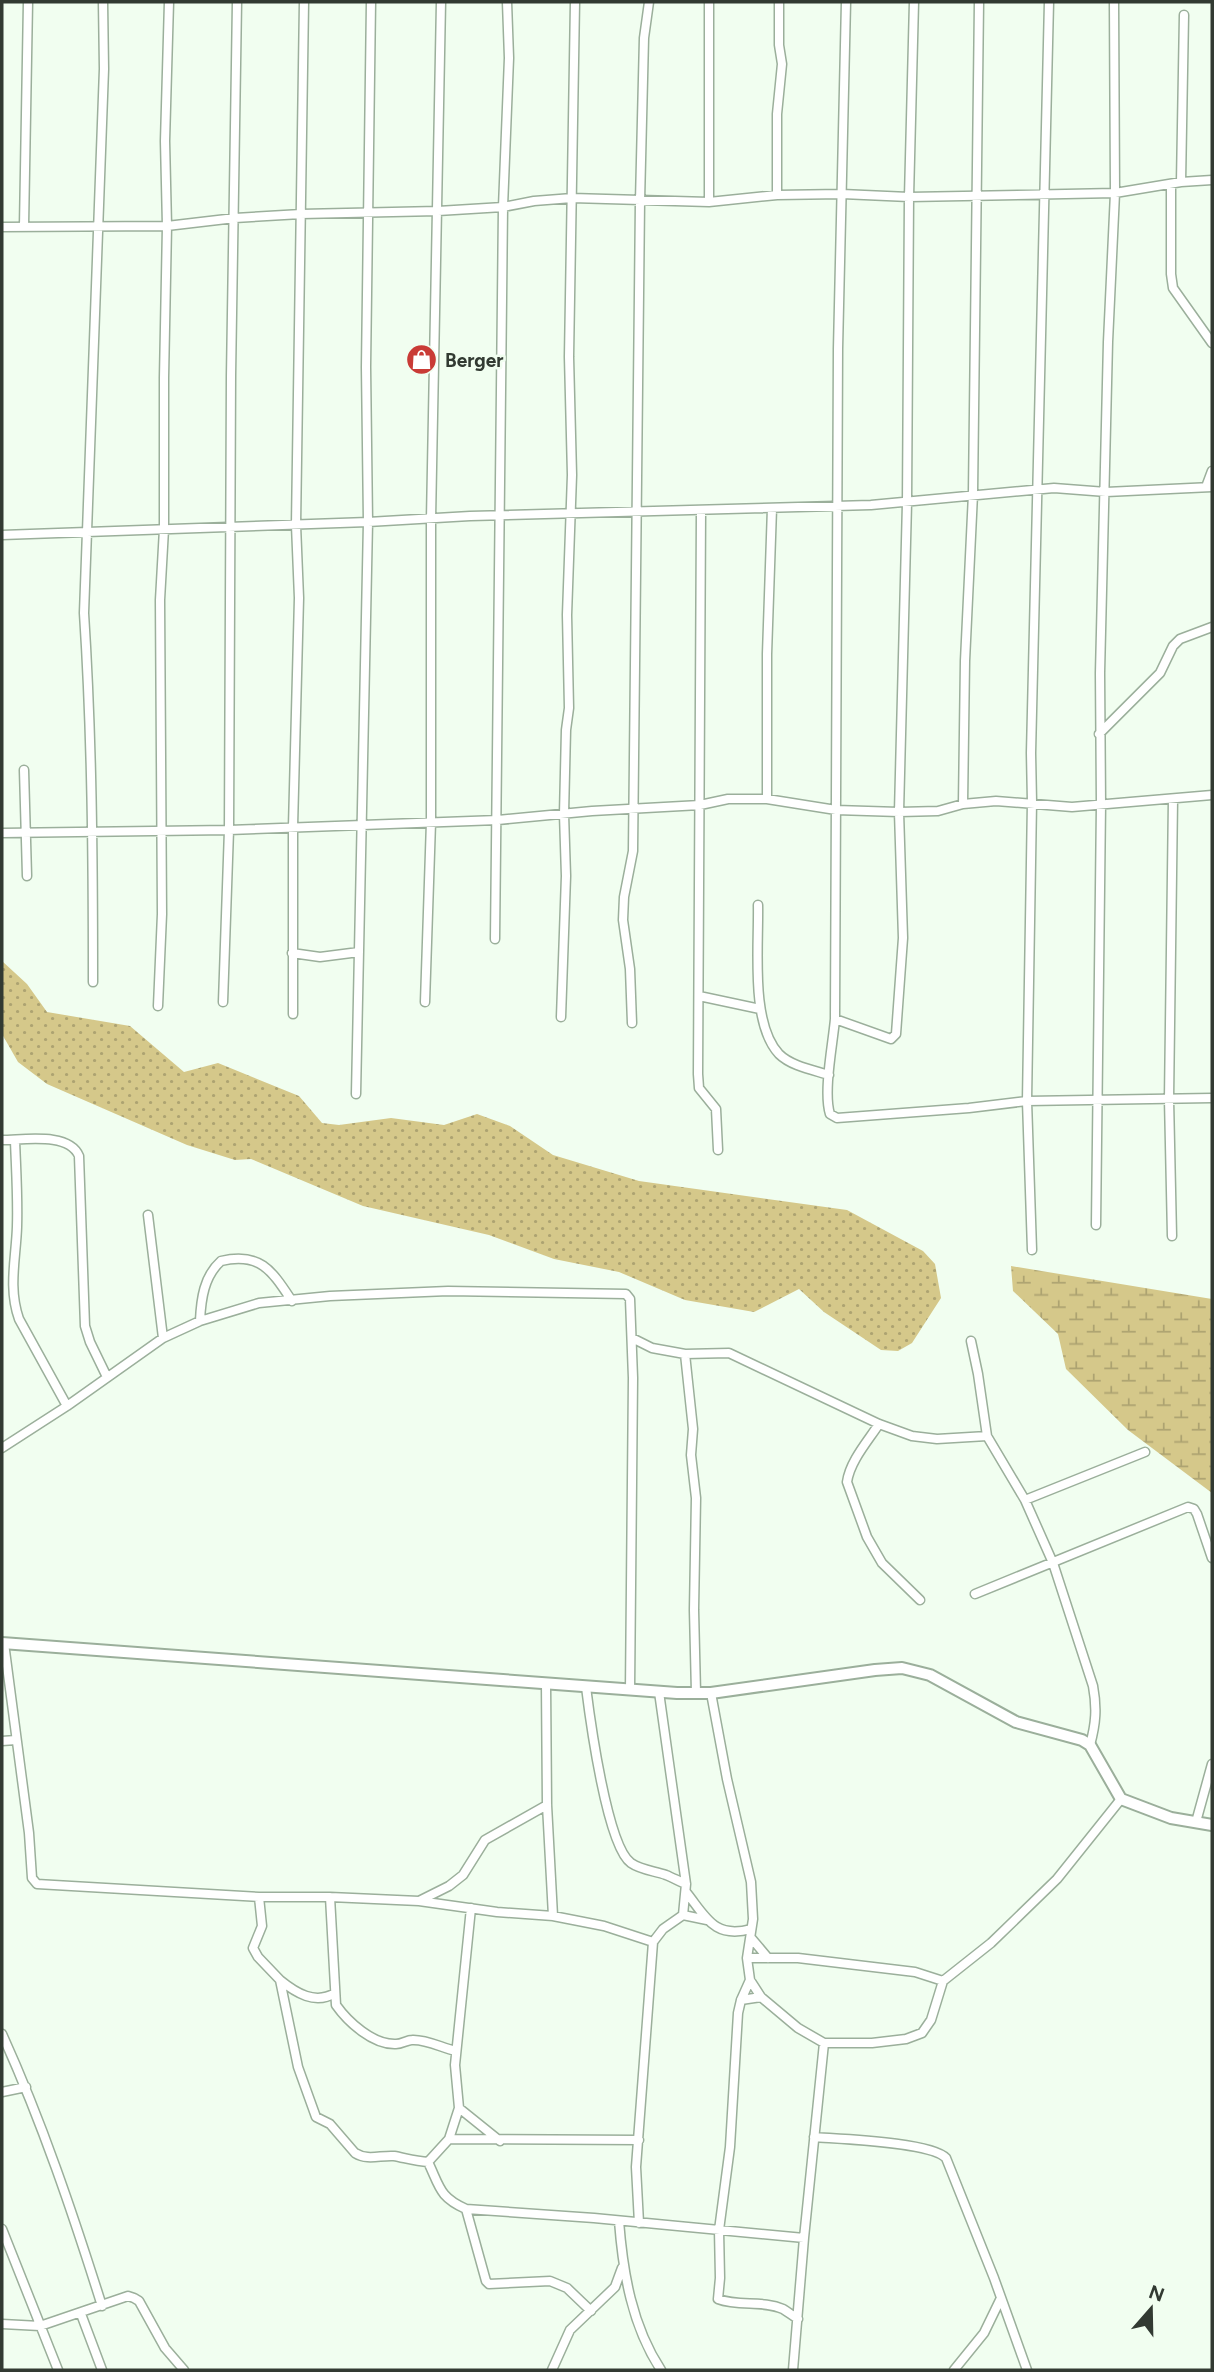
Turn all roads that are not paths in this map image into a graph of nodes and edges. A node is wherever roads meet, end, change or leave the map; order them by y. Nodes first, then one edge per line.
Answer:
1 (28, 2) edge
2 (103, 2) edge
3 (169, 2) edge
4 (237, 2) edge
5 (304, 2) edge
6 (371, 2) edge
7 (441, 2) edge
8 (507, 2) edge
9 (575, 2) edge
10 (649, 2) edge
11 (709, 2) edge
12 (779, 2) edge
13 (846, 2) edge
14 (914, 2) edge
15 (979, 2) edge
16 (1049, 2) edge
17 (1114, 2) edge
18 (1184, 15) dead end
19 (1212, 180) edge
20 (1181, 182) junction
21 (1171, 184) junction
22 (1115, 193) junction
23 (842, 194) junction
24 (777, 195) junction
25 (1044, 195) junction
26 (976, 196) junction
27 (909, 197) junction
28 (572, 198) junction
29 (640, 201) junction
30 (709, 202) junction
31 (503, 207) junction
32 (438, 211) junction
33 (368, 212) junction
34 (301, 214) junction
35 (235, 218) junction
36 (24, 226) junction
37 (167, 226) junction
38 (2, 227) edge
39 (98, 228) junction
40 (1212, 342) edge
41 (1212, 471) edge
42 (1209, 487) edge
43 (1038, 490) junction
44 (1106, 492) junction
45 (973, 494) junction
46 (907, 503) junction
47 (839, 506) junction
48 (772, 508) junction
49 (701, 511) junction
50 (569, 513) junction
51 (638, 513) junction
52 (500, 516) junction
53 (431, 519) junction
54 (368, 522) junction
55 (296, 525) junction
56 (230, 527) junction
57 (164, 529) junction
58 (86, 531) junction
59 (2, 535) edge
60 (1212, 627) edge
61 (1099, 734) junction
62 (24, 770) dead end
63 (1212, 795) edge
64 (767, 799) junction
65 (1173, 799) junction
66 (1032, 802) junction
67 (963, 804) junction
68 (1101, 804) junction
69 (699, 805) junction
70 (633, 809) junction
71 (836, 810) junction
72 (899, 812) junction
73 (564, 814) junction
74 (498, 820) junction
75 (430, 822) junction
76 (361, 825) junction
77 (293, 827) junction
78 (161, 830) junction
79 (229, 830) junction
80 (25, 832) junction
81 (92, 832) junction
82 (2, 833) edge
83 (27, 876) dead end
84 (758, 905) dead end
85 (495, 939) dead end
86 (359, 952) junction
87 (292, 953) junction
88 (93, 982) dead end
89 (699, 996) junction
90 (223, 1002) dead end
91 (425, 1002) dead end
92 (158, 1006) dead end
93 (760, 1009) junction
94 (293, 1014) dead end
95 (561, 1017) dead end
96 (835, 1019) junction
97 (632, 1023) dead end
98 (829, 1075) junction
99 (356, 1094) dead end
100 (1098, 1098) junction
101 (1212, 1098) edge
102 (1169, 1099) junction
103 (1027, 1101) junction
104 (2, 1140) edge
105 (15, 1140) junction
106 (718, 1150) dead end
107 (148, 1215) dead end
108 (1096, 1225) dead end
109 (1172, 1236) dead end
110 (1032, 1250) dead end
111 (292, 1301) junction
112 (200, 1321) junction
113 (163, 1338) junction
114 (632, 1339) junction
115 (971, 1341) dead end
116 (685, 1354) junction
117 (107, 1377) junction
118 (67, 1406) junction
119 (879, 1424) junction
120 (987, 1436) junction
121 (2, 1448) edge
122 (1145, 1452) dead end
123 (1025, 1500) junction
124 (1212, 1558) edge
125 (1053, 1563) junction
126 (975, 1594) dead end
127 (920, 1600) dead end
128 (3, 1643) edge
129 (546, 1684) junction
130 (586, 1687) junction
131 (630, 1690) junction
132 (659, 1692) junction
133 (695, 1693) junction
134 (711, 1693) junction
135 (16, 1740) junction
136 (2, 1741) edge
137 (1090, 1745) junction
138 (1212, 1763) edge
139 (1121, 1799) junction
140 (547, 1805) junction
141 (1196, 1822) junction
142 (1212, 1825) edge
143 (686, 1888) junction
144 (259, 1897) junction
145 (330, 1897) junction
146 (419, 1901) junction
147 (471, 1909) junction
148 (683, 1915) junction
149 (553, 1916) junction
150 (707, 1920) junction
151 (751, 1934) junction
152 (653, 1942) junction
153 (747, 1958) junction
154 (768, 1958) junction
155 (280, 1980) junction
156 (750, 1980) junction
157 (943, 1981) junction
158 (335, 1993) junction
159 (761, 1997) junction
160 (741, 2000) junction
161 (2, 2034) edge
162 (824, 2043) junction
163 (456, 2052) junction
164 (26, 2088) junction
165 (2, 2092) edge
166 (459, 2108) junction
167 (814, 2137) junction
168 (449, 2139) junction
169 (639, 2140) junction
170 (500, 2141) junction
171 (428, 2162) junction
172 (467, 2209) junction
173 (619, 2221) junction
174 (639, 2223) junction
175 (2, 2229) edge
176 (719, 2230) junction
177 (804, 2238) junction
178 (622, 2268) junction
179 (1001, 2298) junction
180 (102, 2306) junction
181 (591, 2311) junction
182 (81, 2314) junction
183 (798, 2319) junction
184 (2, 2324) edge
185 (40, 2326) junction
186 (58, 2370) edge
187 (102, 2370) edge
188 (184, 2370) edge
189 (552, 2370) edge
190 (661, 2370) edge
191 (793, 2370) edge
192 (954, 2370) edge
193 (1027, 2370) edge

1 - 36 street
2 - 39 street
3 - 37 street
4 - 35 street
5 - 34 street
6 - 33 street
7 - 32 street
8 - 31 street
9 - 28 street
10 - 29 street
11 - 30 street
12 - 24 street
13 - 23 street
14 - 27 street
15 - 26 street
16 - 25 street
17 - 22 street
18 - 20 street
19 - 20 street
20 - 21 street
21 - 22 street
21 - 40 street
22 - 25 street
22 - 44 street
23 - 24 street
23 - 27 street
23 - 47 street
24 - 30 street
25 - 26 street
25 - 43 street
26 - 27 street
26 - 45 street
27 - 46 street
28 - 29 street
28 - 31 street
28 - 50 street
29 - 30 street
29 - 51 street
31 - 32 street
31 - 52 street
32 - 33 street
32 - 53 street
33 - 34 street
33 - 54 street
34 - 35 street
34 - 55 street
35 - 37 street
35 - 56 street
36 - 38 street
36 - 39 street
37 - 39 street
37 - 57 street
39 - 58 street
41 - 42 street
42 - 44 street
43 - 44 street
43 - 45 street
43 - 66 street
44 - 61 street
45 - 46 street
45 - 67 street
46 - 47 street
46 - 72 street
47 - 48 street
47 - 71 street
48 - 49 street
48 - 64 street
49 - 51 street
49 - 69 street
50 - 51 street
50 - 52 street
50 - 73 street
51 - 70 street
52 - 53 street
52 - 74 street
53 - 54 street
53 - 75 street
54 - 55 street
54 - 76 street
55 - 56 street
55 - 77 street
56 - 57 street
56 - 79 street
57 - 58 street
57 - 78 street
58 - 59 street
58 - 81 street
60 - 61 street
61 - 68 street
62 - 80 street
63 - 65 street
64 - 69 street
64 - 71 street
65 - 68 street
65 - 102 street
66 - 67 street
66 - 68 street
66 - 103 street
67 - 72 street
68 - 100 street
69 - 70 street
69 - 89 street
70 - 73 street
70 - 97 street
71 - 72 street
71 - 96 street
72 - 96 street
73 - 74 street
73 - 95 street
74 - 75 street
74 - 85 street
75 - 76 street
75 - 91 street
76 - 77 street
76 - 86 street
77 - 79 street
77 - 87 street
78 - 79 street
78 - 81 street
78 - 92 street
79 - 90 street
80 - 81 street
80 - 82 street
80 - 83 street
81 - 88 street
84 - 93 street
86 - 87 street
86 - 99 street
87 - 94 street
89 - 93 street
89 - 106 street
93 - 98 street
96 - 98 street
98 - 103 street
100 - 102 street
100 - 103 street
100 - 108 street
101 - 102 street
102 - 109 street
103 - 110 street
104 - 105 street
105 - 117 street
105 - 118 street
107 - 113 street
111 - 112 street
111 - 112 street
111 - 114 street
112 - 113 street
113 - 117 street
114 - 116 street
114 - 131 street
115 - 120 street
116 - 119 street
116 - 133 street
117 - 118 street
118 - 121 street
119 - 120 street
119 - 127 street
120 - 123 street
122 - 123 street
123 - 125 street
124 - 125 street
125 - 126 street
125 - 137 street
128 - 129 street
128 - 135 street
129 - 130 street
129 - 140 street
130 - 131 street
130 - 143 street
131 - 132 street
132 - 133 street
132 - 143 street
133 - 134 street
134 - 137 street
134 - 151 street
135 - 136 street
135 - 144 street
137 - 139 street
138 - 141 street
139 - 141 street
139 - 157 street
140 - 146 street
140 - 149 street
141 - 142 street
143 - 148 street
143 - 150 street
144 - 145 street
144 - 155 street
145 - 146 street
145 - 158 street
146 - 147 street
147 - 149 street
147 - 163 street
148 - 150 street
148 - 152 street
149 - 152 street
150 - 151 street
151 - 153 street
151 - 154 street
152 - 169 street
153 - 154 street
153 - 156 street
154 - 157 street
155 - 158 street
155 - 171 street
156 - 159 street
156 - 160 street
157 - 162 street
158 - 163 street
159 - 160 street
159 - 162 street
160 - 176 street
161 - 164 street
162 - 167 street
163 - 166 street
164 - 165 street
164 - 180 street
166 - 168 street
166 - 170 street
167 - 177 street
167 - 179 street
168 - 170 street
168 - 171 street
169 - 170 street
169 - 174 street
171 - 172 street
172 - 173 street
172 - 181 street
173 - 174 street
173 - 178 street
174 - 176 street
175 - 185 street
176 - 177 street
176 - 183 street
177 - 183 street
178 - 181 street
178 - 190 street
179 - 192 street
179 - 193 street
180 - 182 street
180 - 188 street
181 - 189 street
182 - 185 street
182 - 187 street
183 - 191 street
184 - 185 street
185 - 186 street

